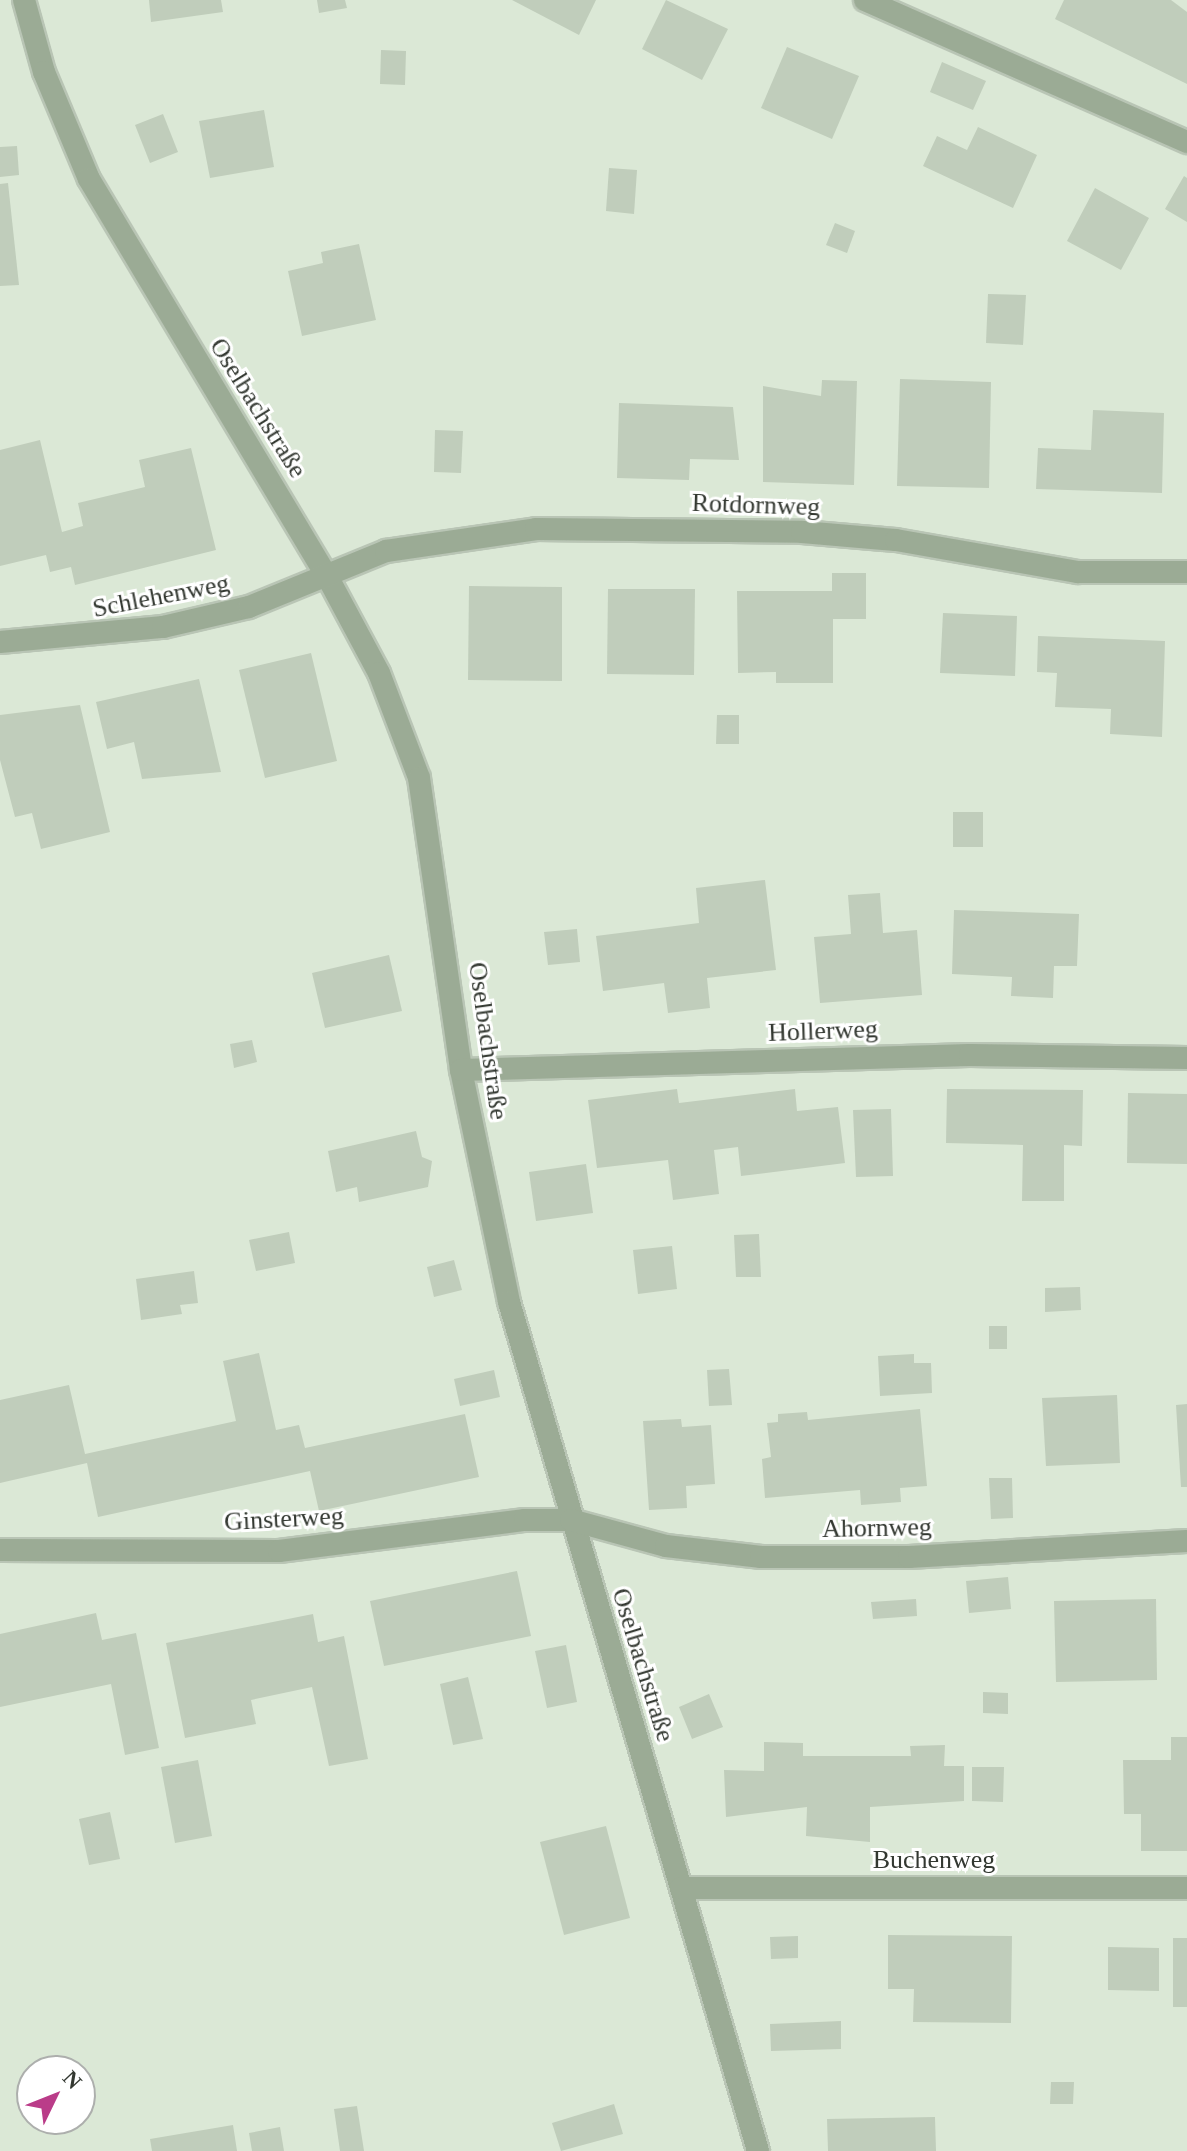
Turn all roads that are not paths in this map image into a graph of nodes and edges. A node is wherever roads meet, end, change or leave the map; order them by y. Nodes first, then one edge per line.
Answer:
1 (24, 0) edge
2 (865, 0) edge
3 (1187, 142) edge
4 (1187, 572) edge
5 (327, 576) junction
6 (0, 642) edge
7 (1187, 1058) edge
8 (461, 1070) junction
9 (571, 1520) junction
10 (1187, 1541) edge
11 (0, 1550) edge
12 (681, 1888) junction
13 (1187, 1888) edge
14 (758, 2151) edge

1 - 5 street, Oselbachstraße
2 - 3 street
4 - 5 street, Rotdornweg
5 - 6 street, Schlehenweg
5 - 8 street, Oselbachstraße
7 - 8 street, Hollerweg
8 - 9 street, Oselbachstraße
9 - 10 street, Ahornweg
9 - 11 street, Ginsterweg
9 - 12 street, Oselbachstraße
12 - 13 street, Buchenweg
12 - 14 street, Oselbachstraße

